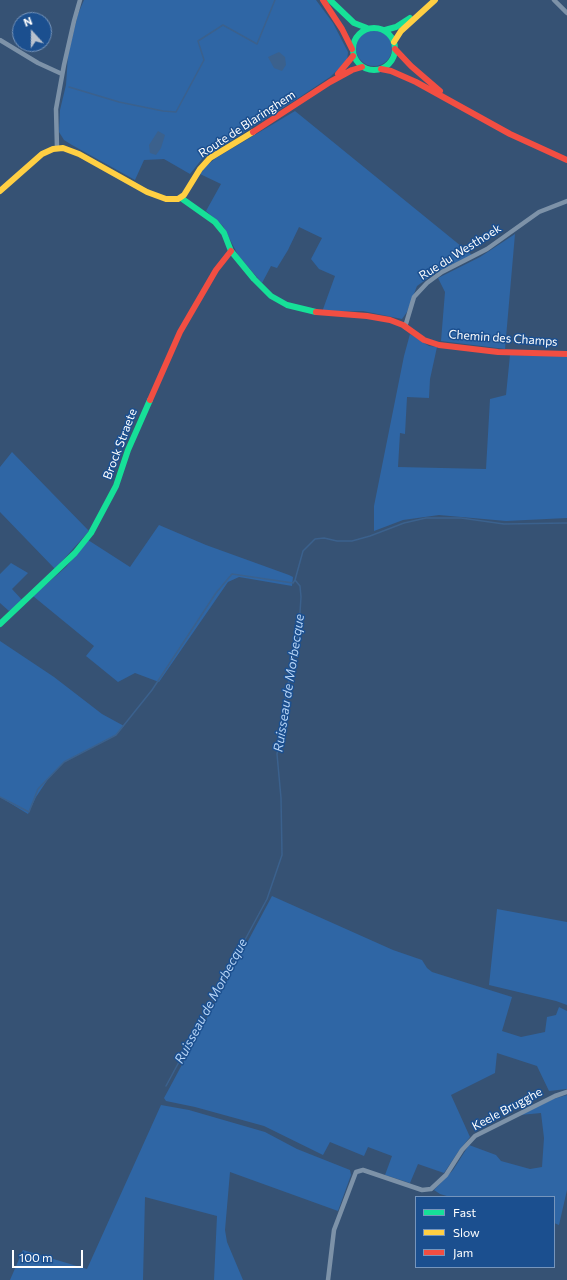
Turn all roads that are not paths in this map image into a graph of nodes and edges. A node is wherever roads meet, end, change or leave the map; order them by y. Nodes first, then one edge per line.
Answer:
1 (80, 0) edge
2 (323, 0) edge
3 (330, 0) edge
4 (435, 0) edge
5 (554, 0) edge
6 (423, 10) junction
7 (567, 13) edge
8 (367, 28) junction
9 (385, 30) junction
10 (0, 40) edge
11 (394, 42) junction
12 (352, 49) junction
13 (395, 49) junction
14 (353, 56) junction
15 (362, 67) junction
16 (381, 69) junction
17 (62, 74) junction
18 (330, 82) junction
19 (463, 107) junction
20 (58, 148) junction
21 (567, 160) edge
22 (0, 191) edge
23 (181, 198) junction
24 (567, 201) edge
25 (231, 251) junction
26 (405, 327) junction
27 (567, 354) edge
28 (0, 624) edge
29 (567, 1092) edge
30 (328, 1280) edge

1 - 17 street
2 - 12 street
3 - 8 street
4 - 6 street
5 - 7 street
6 - 9 street
6 - 11 street
8 - 9 street
8 - 12 street
9 - 11 street
10 - 17 street
11 - 13 street
12 - 14 street
13 - 16 street
13 - 19 street
14 - 15 street
14 - 18 street, Route de Blaringhem
15 - 16 street
15 - 18 street, Route de Blaringhem
16 - 19 street
17 - 20 street
18 - 23 street, Route de Blaringhem
19 - 21 street
20 - 22 street
20 - 23 street
23 - 25 street, Chemin des Champs
24 - 26 street, Rue du Westhoek
25 - 26 street, Chemin des Champs
25 - 28 street, Brock Straete
26 - 27 street, Chemin des Champs
29 - 30 street, Keele Brugghe

